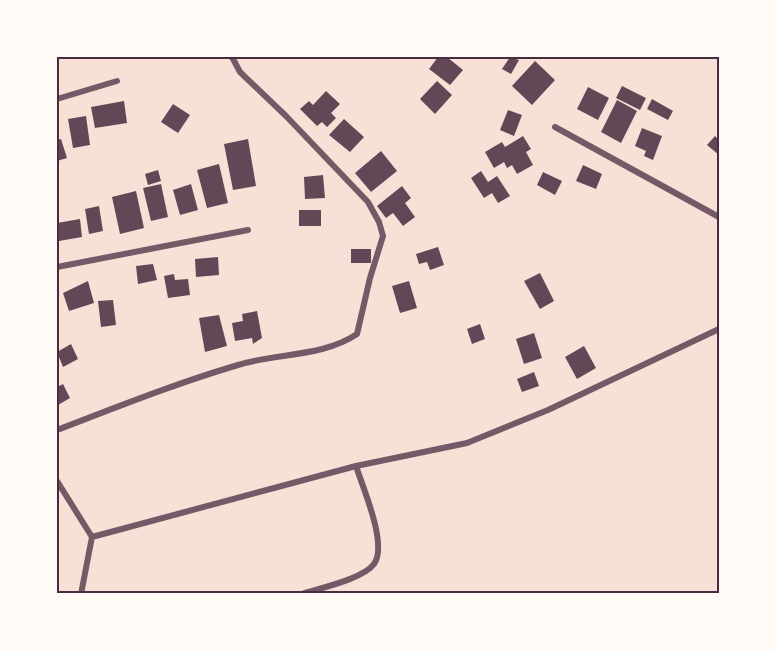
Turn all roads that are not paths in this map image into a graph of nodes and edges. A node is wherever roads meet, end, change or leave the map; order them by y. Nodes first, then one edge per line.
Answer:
1 (232, 57) edge
2 (117, 81) dead end
3 (57, 99) edge
4 (555, 127) dead end
5 (719, 217) edge
6 (248, 230) dead end
7 (57, 267) edge
8 (719, 329) edge
9 (57, 430) edge
10 (356, 466) junction
11 (57, 481) edge
12 (92, 537) junction
13 (81, 594) edge
14 (302, 594) edge

1 - 9 street
2 - 3 street
4 - 5 street
6 - 7 street
8 - 10 street
10 - 12 street
10 - 14 street
11 - 12 street
12 - 13 street

